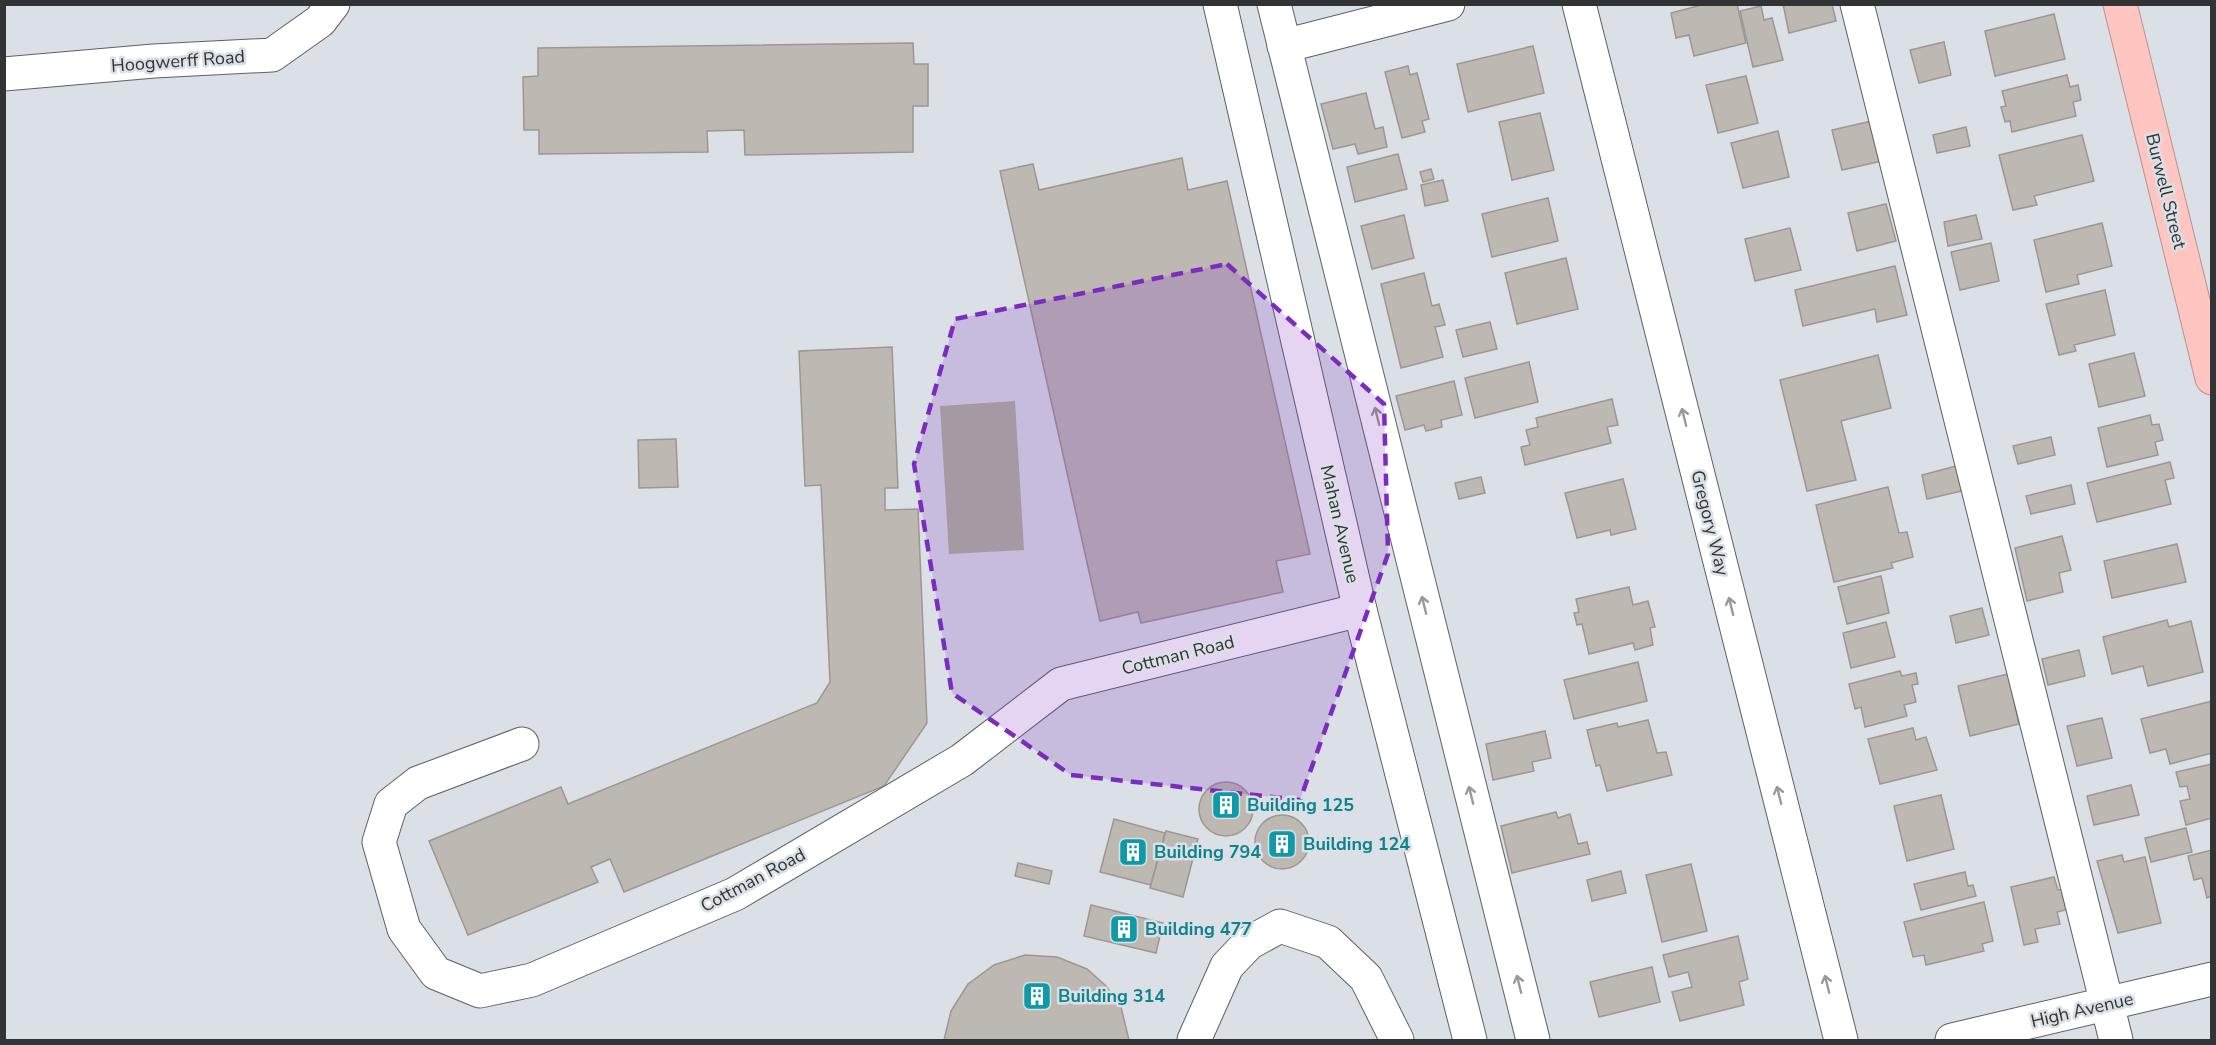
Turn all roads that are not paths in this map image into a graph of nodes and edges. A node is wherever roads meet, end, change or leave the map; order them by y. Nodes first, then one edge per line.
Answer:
1 (333, 4) edge
2 (1220, 4) edge
3 (1274, 4) edge
4 (1448, 4) edge
5 (1579, 4) edge
6 (1857, 4) edge
7 (2120, 4) edge
8 (1284, 46) junction
9 (4, 74) edge
10 (2211, 378) edge
11 (1360, 610) junction
12 (522, 744) dead end
13 (2211, 979) edge
14 (2107, 1005) junction
15 (1194, 1041) edge
16 (1397, 1041) edge
17 (1470, 1041) edge
18 (1533, 1041) edge
19 (1841, 1041) edge
20 (1952, 1041) edge
21 (2116, 1041) edge

1 - 9 street, Hoogwerff Road
2 - 11 street, Mahan Avenue
3 - 8 street
4 - 8 street
19 -> 5 street, Gregory Way
6 - 14 street
7 - 10 highway, Burwell Street
18 -> 8 street
11 - 12 street, Cottman Road
11 - 17 street, Mahan Avenue
13 - 14 street, High Avenue
14 - 20 street, High Avenue
14 - 21 street
15 - 16 street

